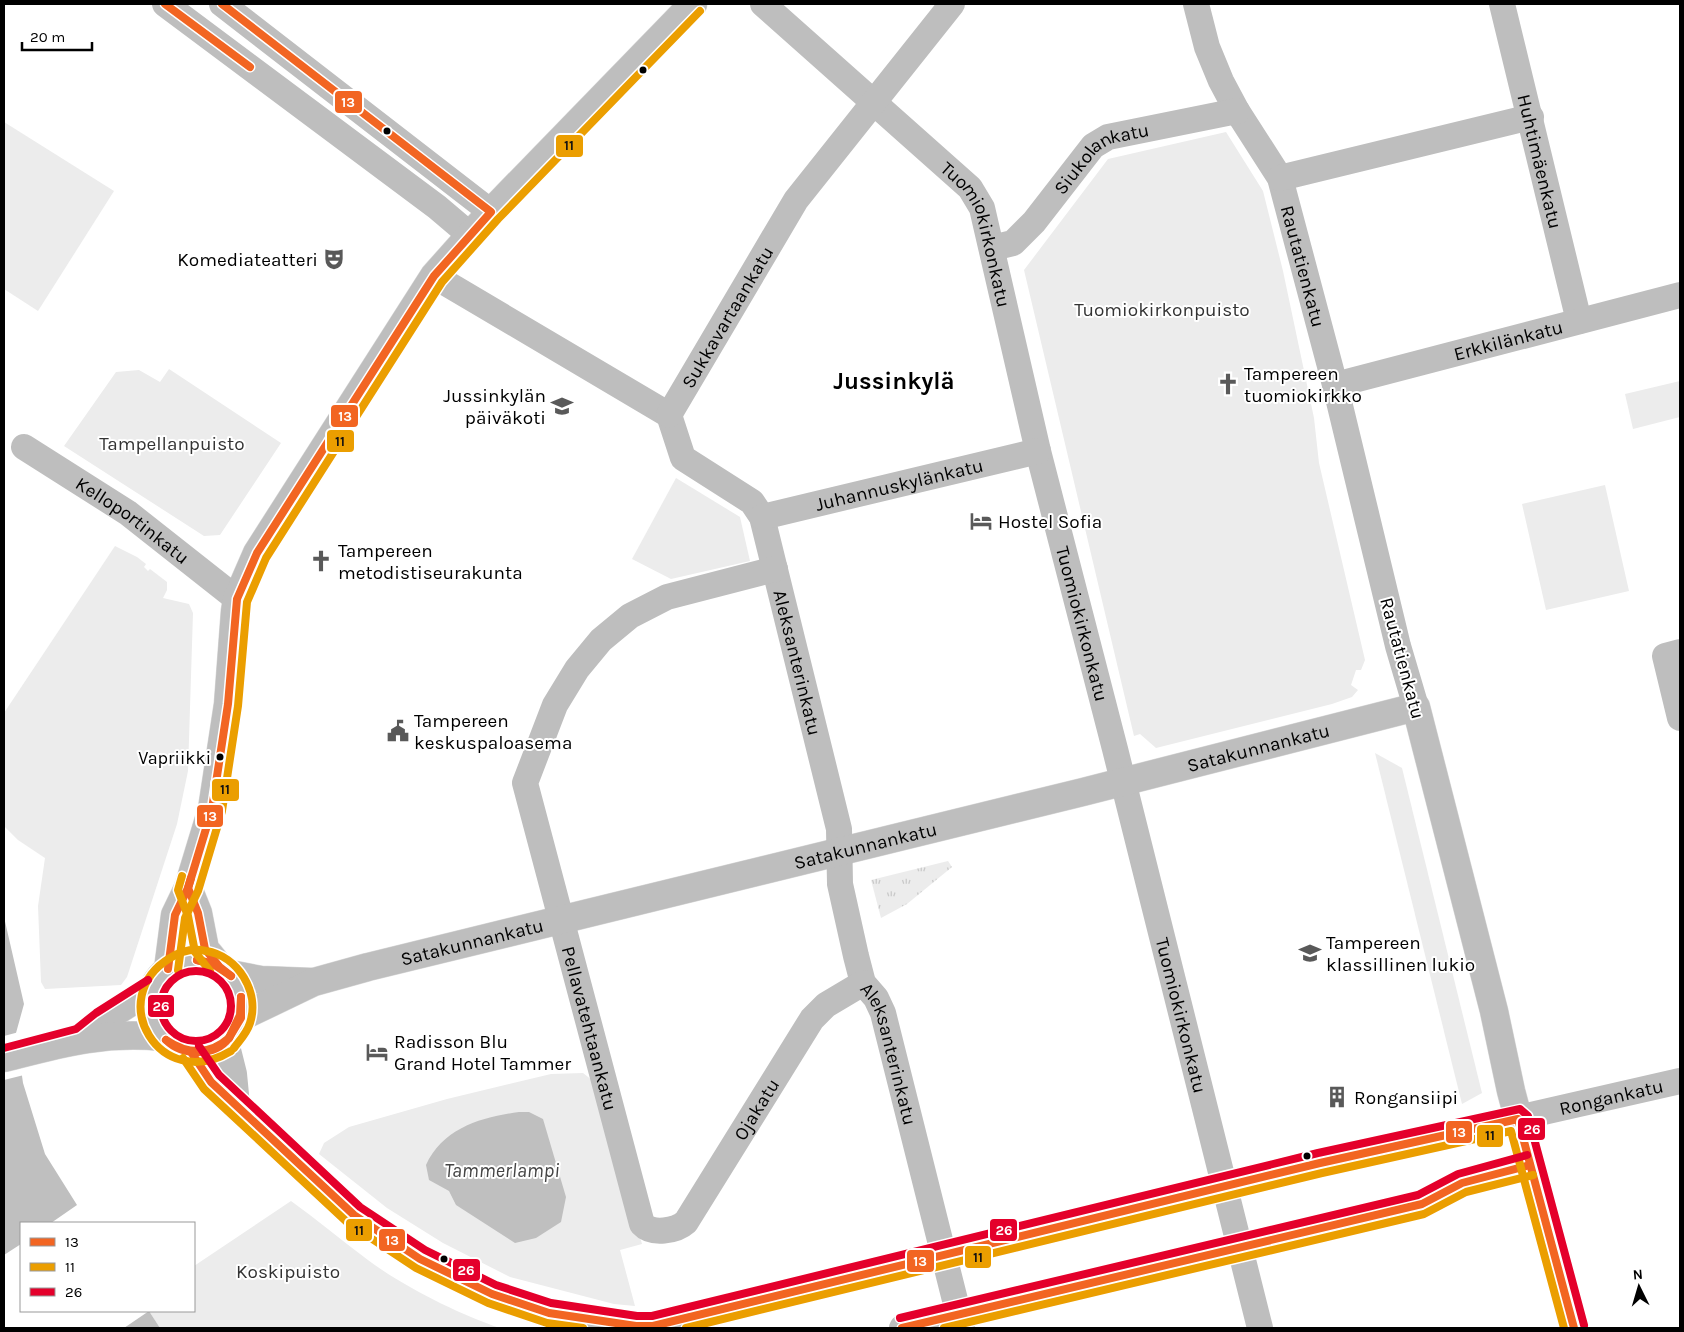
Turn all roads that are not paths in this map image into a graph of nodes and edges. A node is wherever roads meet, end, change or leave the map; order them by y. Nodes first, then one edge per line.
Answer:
1 (165, 4) edge
2 (222, 4) edge
3 (693, 4) edge
4 (763, 4) edge
5 (952, 4) edge
6 (1196, 4) edge
7 (1502, 4) edge
8 (874, 102) junction
9 (1237, 111) junction
10 (1531, 117) junction
11 (1280, 178) junction
12 (491, 212) junction
13 (470, 235) junction
14 (992, 248) junction
15 (434, 276) junction
16 (1680, 295) edge
17 (1579, 321) junction
18 (1335, 384) junction
19 (669, 415) junction
20 (24, 447) dead end
21 (1038, 451) junction
22 (762, 517) junction
23 (775, 569) junction
24 (237, 598) junction
25 (1680, 652) edge
26 (1416, 707) junction
27 (1680, 718) edge
28 (1124, 782) junction
29 (839, 851) junction
30 (188, 888) junction
31 (560, 918) junction
32 (224, 970) junction
33 (161, 978) junction
34 (314, 982) junction
35 (863, 982) junction
36 (241, 1017) junction
37 (162, 1037) junction
38 (80, 1038) junction
39 (226, 1042) junction
40 (192, 1052) junction
41 (4, 1058) edge
42 (1680, 1080) edge
43 (237, 1105) junction
44 (1518, 1119) junction
45 (1530, 1166) junction
46 (1225, 1186) junction
47 (653, 1231) joint
48 (1240, 1248) junction
49 (943, 1255) junction
50 (550, 1313) junction
51 (960, 1321) edge
52 (578, 1328) edge
53 (652, 1328) edge
54 (902, 1328) edge
55 (1260, 1328) edge
56 (1574, 1328) edge

1 - 13 street
2 - 12 street
3 - 12 main road
4 - 8 street, Tuomiokirkonkatu
5 - 8 street, Sukkavartaankatu
6 - 9 street, Rautatienkatu
7 - 10 street, Huhtimäenkatu
8 - 14 street, Tuomiokirkonkatu
8 - 19 street, Sukkavartaankatu
9 - 11 street, Rautatienkatu
9 - 14 street, Siukolankatu
10 - 11 street
10 - 17 street, Huhtimäenkatu
11 - 18 street, Rautatienkatu
12 - 13 main road
13 - 15 main road
14 - 21 street, Tuomiokirkonkatu
15 - 19 street
15 - 24 main road
16 - 17 street, Erkkilänkatu
17 - 18 street, Erkkilänkatu
18 - 26 street, Rautatienkatu
19 - 22 street
20 - 24 street, Kelloportinkatu
21 - 22 street, Juhannuskylänkatu
21 - 28 street, Tuomiokirkonkatu
22 - 23 street, Aleksanterinkatu
23 - 29 street, Aleksanterinkatu
23 - 31 street, Pellavatehtaankatu
24 - 30 main road
25 - 27 street
26 - 28 main road, Satakunnankatu
26 - 44 main road, Rautatienkatu
28 - 29 main road, Satakunnankatu
28 - 46 street, Tuomiokirkonkatu
29 - 31 main road, Satakunnankatu
29 - 35 street, Aleksanterinkatu
30 - 32 main road
30 - 33 main road
31 - 34 main road, Satakunnankatu
31 - 47 street, Pellavatehtaankatu
32 - 33 main road
32 - 34 main road, Satakunnankatu
32 - 36 main road
33 - 37 main road
33 - 38 main road
34 - 36 main road, Satakunnankatu
35 - 47 street, Ojakatu
35 - 49 street, Aleksanterinkatu
36 - 39 main road
37 - 38 main road
37 - 40 main road
38 - 41 main road
39 - 40 main road
39 - 43 street
40 - 43 street, Rongankatu
42 - 44 street, Rongankatu
43 - 50 street, Rongankatu
44 - 45 main road, Rautatienkatu
44 - 46 street, Rongankatu
45 - 48 street
45 - 56 main road, Rautatienkatu
46 - 48 street, Tuomiokirkonkatu
46 - 49 street, Rongankatu
48 - 51 street
48 - 55 street, Tuomiokirkonkatu
49 - 51 street, Aleksanterinkatu
49 - 53 street, Rongankatu
50 - 52 street, Rongankatu
50 - 53 street, Rongankatu
51 - 54 street

